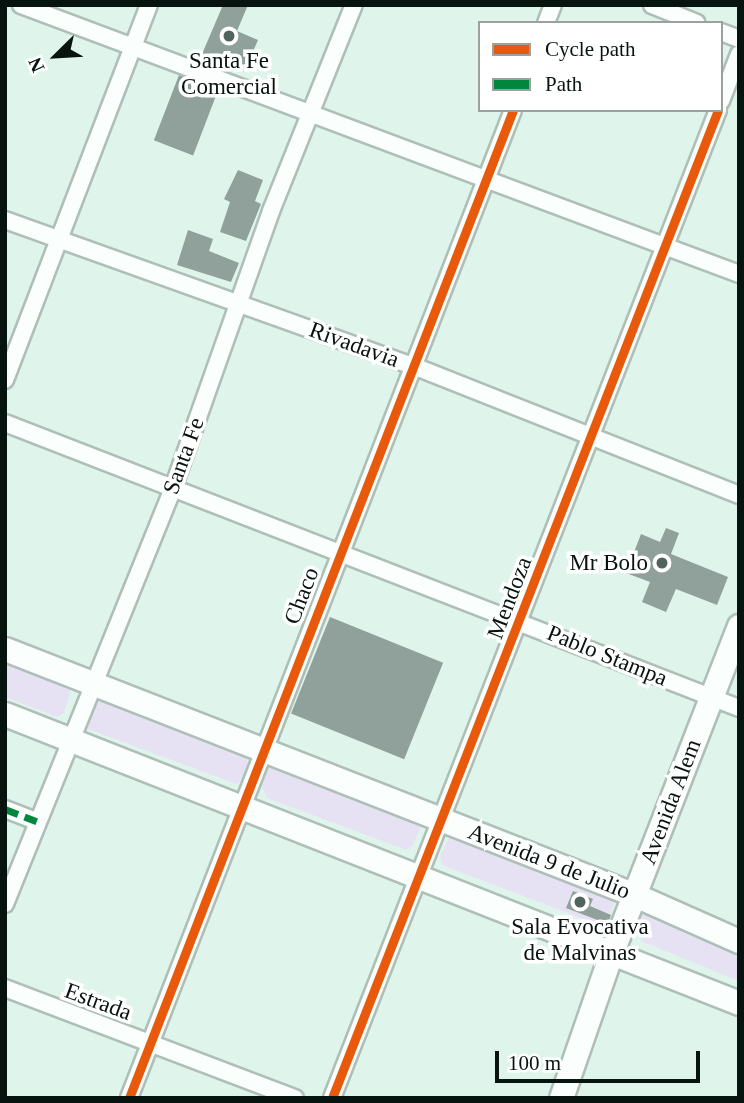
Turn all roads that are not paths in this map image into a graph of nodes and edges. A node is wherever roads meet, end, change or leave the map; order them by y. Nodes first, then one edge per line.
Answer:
1 (21, 5) edge
2 (149, 5) edge
3 (354, 5) edge
4 (652, 5) edge
5 (692, 21) edge
6 (133, 49) junction
7 (739, 54) edge
8 (723, 97) edge
9 (512, 112) edge
10 (717, 112) edge
11 (309, 113) junction
12 (486, 182) junction
13 (5, 220) edge
14 (57, 239) junction
15 (668, 248) junction
16 (739, 274) edge
17 (238, 302) junction
18 (416, 368) junction
19 (5, 380) edge
20 (5, 423) edge
21 (594, 436) junction
22 (173, 488) junction
23 (739, 495) edge
24 (340, 553) junction
25 (522, 622) junction
26 (739, 626) edge
27 (5, 649) edge
28 (95, 686) junction
29 (712, 697) junction
30 (739, 708) edge
31 (5, 714) edge
32 (70, 737) junction
33 (262, 750) junction
34 (241, 807) junction
35 (5, 809) edge
36 (442, 820) junction
37 (37, 821) junction
38 (419, 874) junction
39 (635, 895) junction
40 (5, 904) edge
41 (739, 940) edge
42 (611, 954) junction
43 (5, 988) edge
44 (739, 1003) edge
45 (150, 1042) junction
46 (129, 1098) edge
47 (295, 1098) edge
48 (332, 1098) edge
49 (561, 1098) edge

1 - 6 street
2 - 6 street
3 - 11 street, Santa Fe
4 - 5 street
6 - 11 street
6 - 14 street
7 - 8 street
9 - 12 street, Chaco
10 - 15 street, Mendoza
11 - 12 street
11 - 17 street, Santa Fe
12 - 15 street
12 - 18 street, Chaco
13 - 14 street, Rivadavia
14 - 17 street, Rivadavia
14 - 19 street
15 - 16 street
15 - 21 street, Mendoza
17 - 18 street, Rivadavia
17 - 22 street, Santa Fe
18 - 21 street, Rivadavia
18 - 24 street, Chaco
20 - 22 street, Pablo Stampa
21 - 23 street, Rivadavia
21 - 25 street, Mendoza
22 - 24 street, Pablo Stampa
22 - 28 street, Santa Fe
24 - 25 street, Pablo Stampa
24 - 33 street, Chaco
25 - 29 street, Pablo Stampa
25 - 36 street, Mendoza
26 - 29 main road, Avenida Alem
27 - 28 main road, Avenida 9 de Julio
28 - 32 street, Santa Fe
28 - 33 main road, Avenida 9 de Julio
29 - 30 street, Pablo Stampa
29 - 39 main road, Avenida Alem
31 - 32 main road
32 - 34 main road
32 - 37 street, Santa Fe
33 - 34 street, Chaco
33 - 36 main road, Avenida 9 de Julio
34 - 38 main road
34 - 45 street, Chaco
35 - 37 street
36 - 38 street, Mendoza
36 - 39 main road, Avenida 9 de Julio
37 - 40 street, Santa Fe
38 - 42 main road
38 - 48 street, Mendoza
39 - 41 main road, Avenida 9 de Julio
39 - 42 main road, Avenida Alem
42 - 44 main road
42 - 49 main road, Avenida Alem
43 - 45 street, Estrada
45 - 46 street, Chaco
45 - 47 street, Estrada

